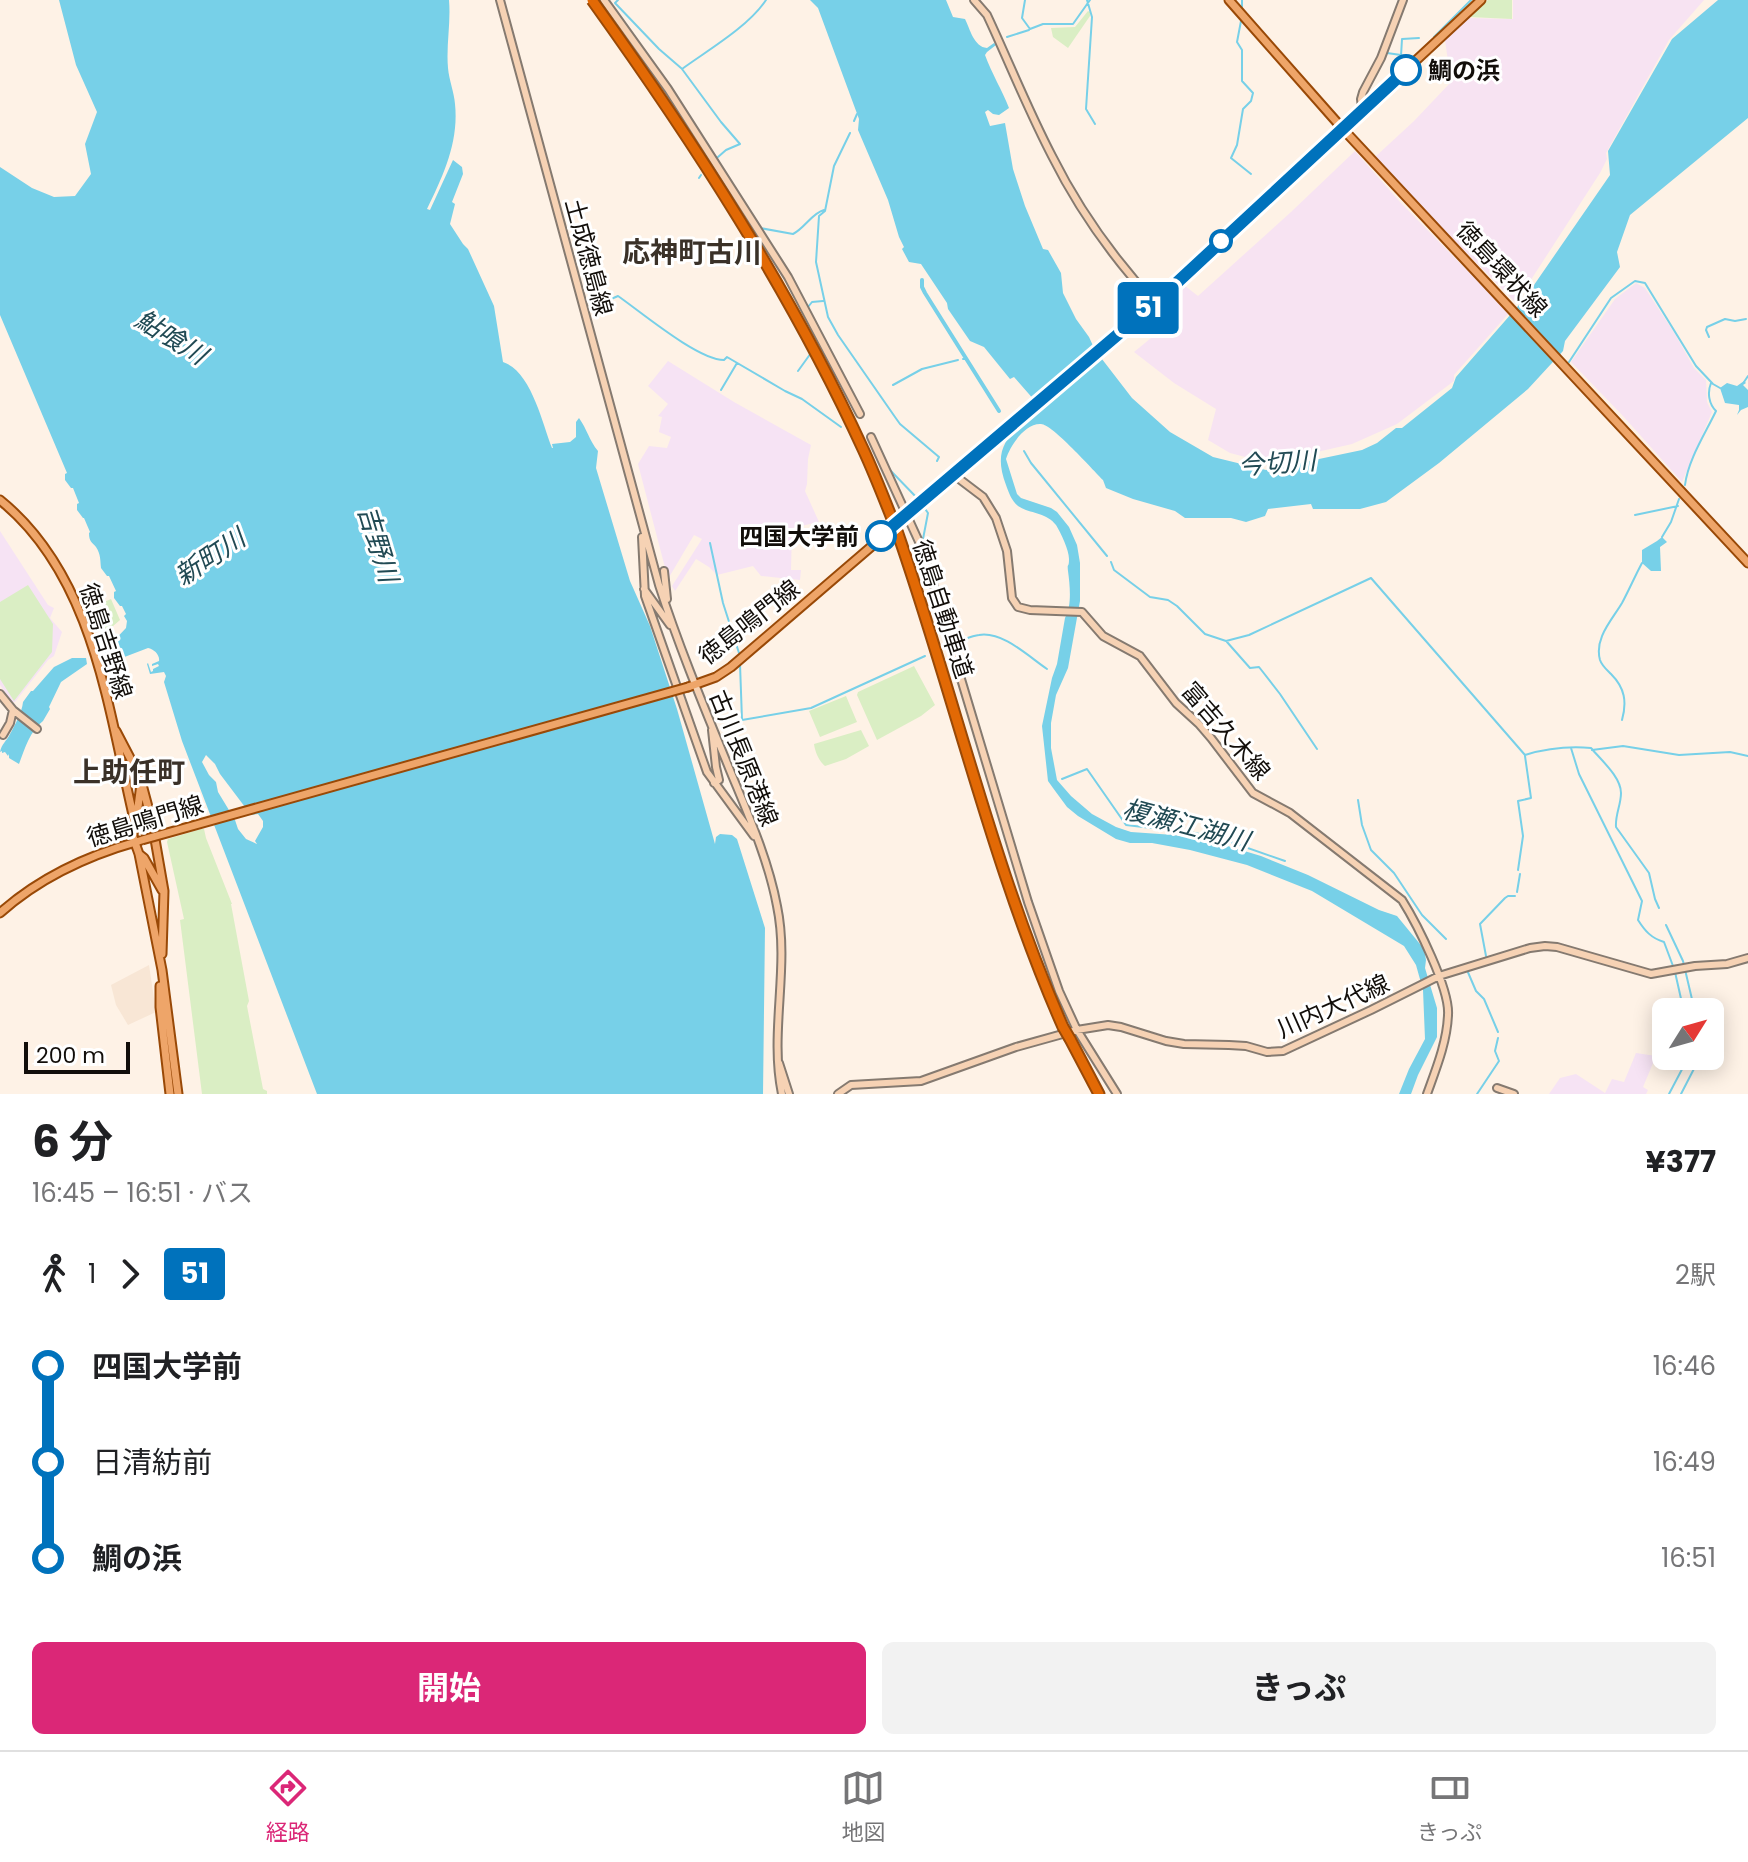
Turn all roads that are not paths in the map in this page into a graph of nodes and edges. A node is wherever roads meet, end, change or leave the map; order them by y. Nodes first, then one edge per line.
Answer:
1 (500, 0) edge
2 (592, 0) edge
3 (604, 0) edge
4 (974, 0) edge
5 (1229, 0) edge
6 (1403, 0) edge
7 (1481, 0) edge
8 (1362, 109) junction
9 (1342, 128) junction
10 (1155, 303) junction
11 (860, 414) dead end
12 (871, 437) dead end
13 (954, 475) junction
14 (0, 500) edge
15 (906, 515) junction
16 (642, 524) junction
17 (1748, 563) edge
18 (664, 571) dead end
19 (644, 589) junction
20 (666, 604) junction
21 (675, 631) junction
22 (692, 686) junction
23 (677, 689) joint
24 (0, 694) edge
25 (15, 712) junction
26 (112, 722) junction
27 (711, 726) junction
28 (37, 729) dead end
29 (3, 735) dead end
30 (715, 780) junction
31 (142, 782) junction
32 (134, 826) junction
33 (138, 841) junction
34 (760, 845) junction
35 (139, 854) junction
36 (164, 891) junction
37 (0, 913) edge
38 (159, 946) junction
39 (1748, 958) edge
40 (162, 970) junction
41 (1439, 976) junction
42 (1077, 1030) junction
43 (777, 1060) junction
44 (1497, 1088) dead end
45 (170, 1094) edge
46 (178, 1094) edge
47 (782, 1094) edge
48 (789, 1094) edge
49 (838, 1094) edge
50 (1099, 1094) edge
51 (1117, 1094) edge
52 (1427, 1094) edge
53 (1514, 1094) edge

1 - 16 main road, 土成徳島線
2 - 50 highway, 徳島自動車道, bridge
3 - 11 main road
4 - 10 main road
5 - 9 main road, 徳島環状線
6 - 8 main road
7 - 8 main road, 徳島鳴門線
8 - 9 main road, 徳島鳴門線
9 - 10 main road, 徳島鳴門線
9 - 17 main road, 徳島環状線
10 - 13 main road, 徳島鳴門線
12 - 15 main road
13 - 15 main road, 徳島鳴門線
13 - 41 main road, 富吉久木線
14 - 26 main road, 徳島吉野線
15 - 22 main road, 徳島鳴門線
15 - 42 main road
16 - 19 main road, 土成徳島線
16 - 20 main road, 土成徳島線
18 - 20 main road
19 - 21 main road
19 - 23 main road, 土成徳島線
20 - 21 main road, 土成徳島線
21 - 22 main road, 土成徳島線
22 - 27 main road, 古川長原港線
22 - 33 main road, 徳島鳴門線, bridge
23 - 30 main road, 古川長原港線
24 - 25 main road
25 - 28 main road
25 - 29 main road
26 - 31 main road, 徳島吉野線
26 - 32 main road, 徳島吉野線
27 - 30 main road
27 - 34 main road, 古川長原港線
30 - 34 main road, 古川長原港線
31 - 32 main road
31 - 36 main road, 徳島吉野線
32 - 33 main road, 徳島吉野線
33 - 35 main road, 徳島吉野線
33 - 37 main road, 徳島鳴門線
34 - 43 main road, 古川長原港線
35 - 36 main road
35 - 38 main road, 徳島吉野線
36 - 38 main road, 徳島吉野線
38 - 40 main road, 徳島吉野線
39 - 41 main road, 川内大代線
40 - 45 main road, 徳島吉野線
40 - 46 main road, 徳島吉野線
41 - 42 main road, 川内大代線
41 - 52 main road, 富吉久木線
42 - 49 main road, 川内大代線
42 - 51 main road
43 - 47 main road, 古川長原港線
43 - 48 main road, 古川長原港線
44 - 53 main road

